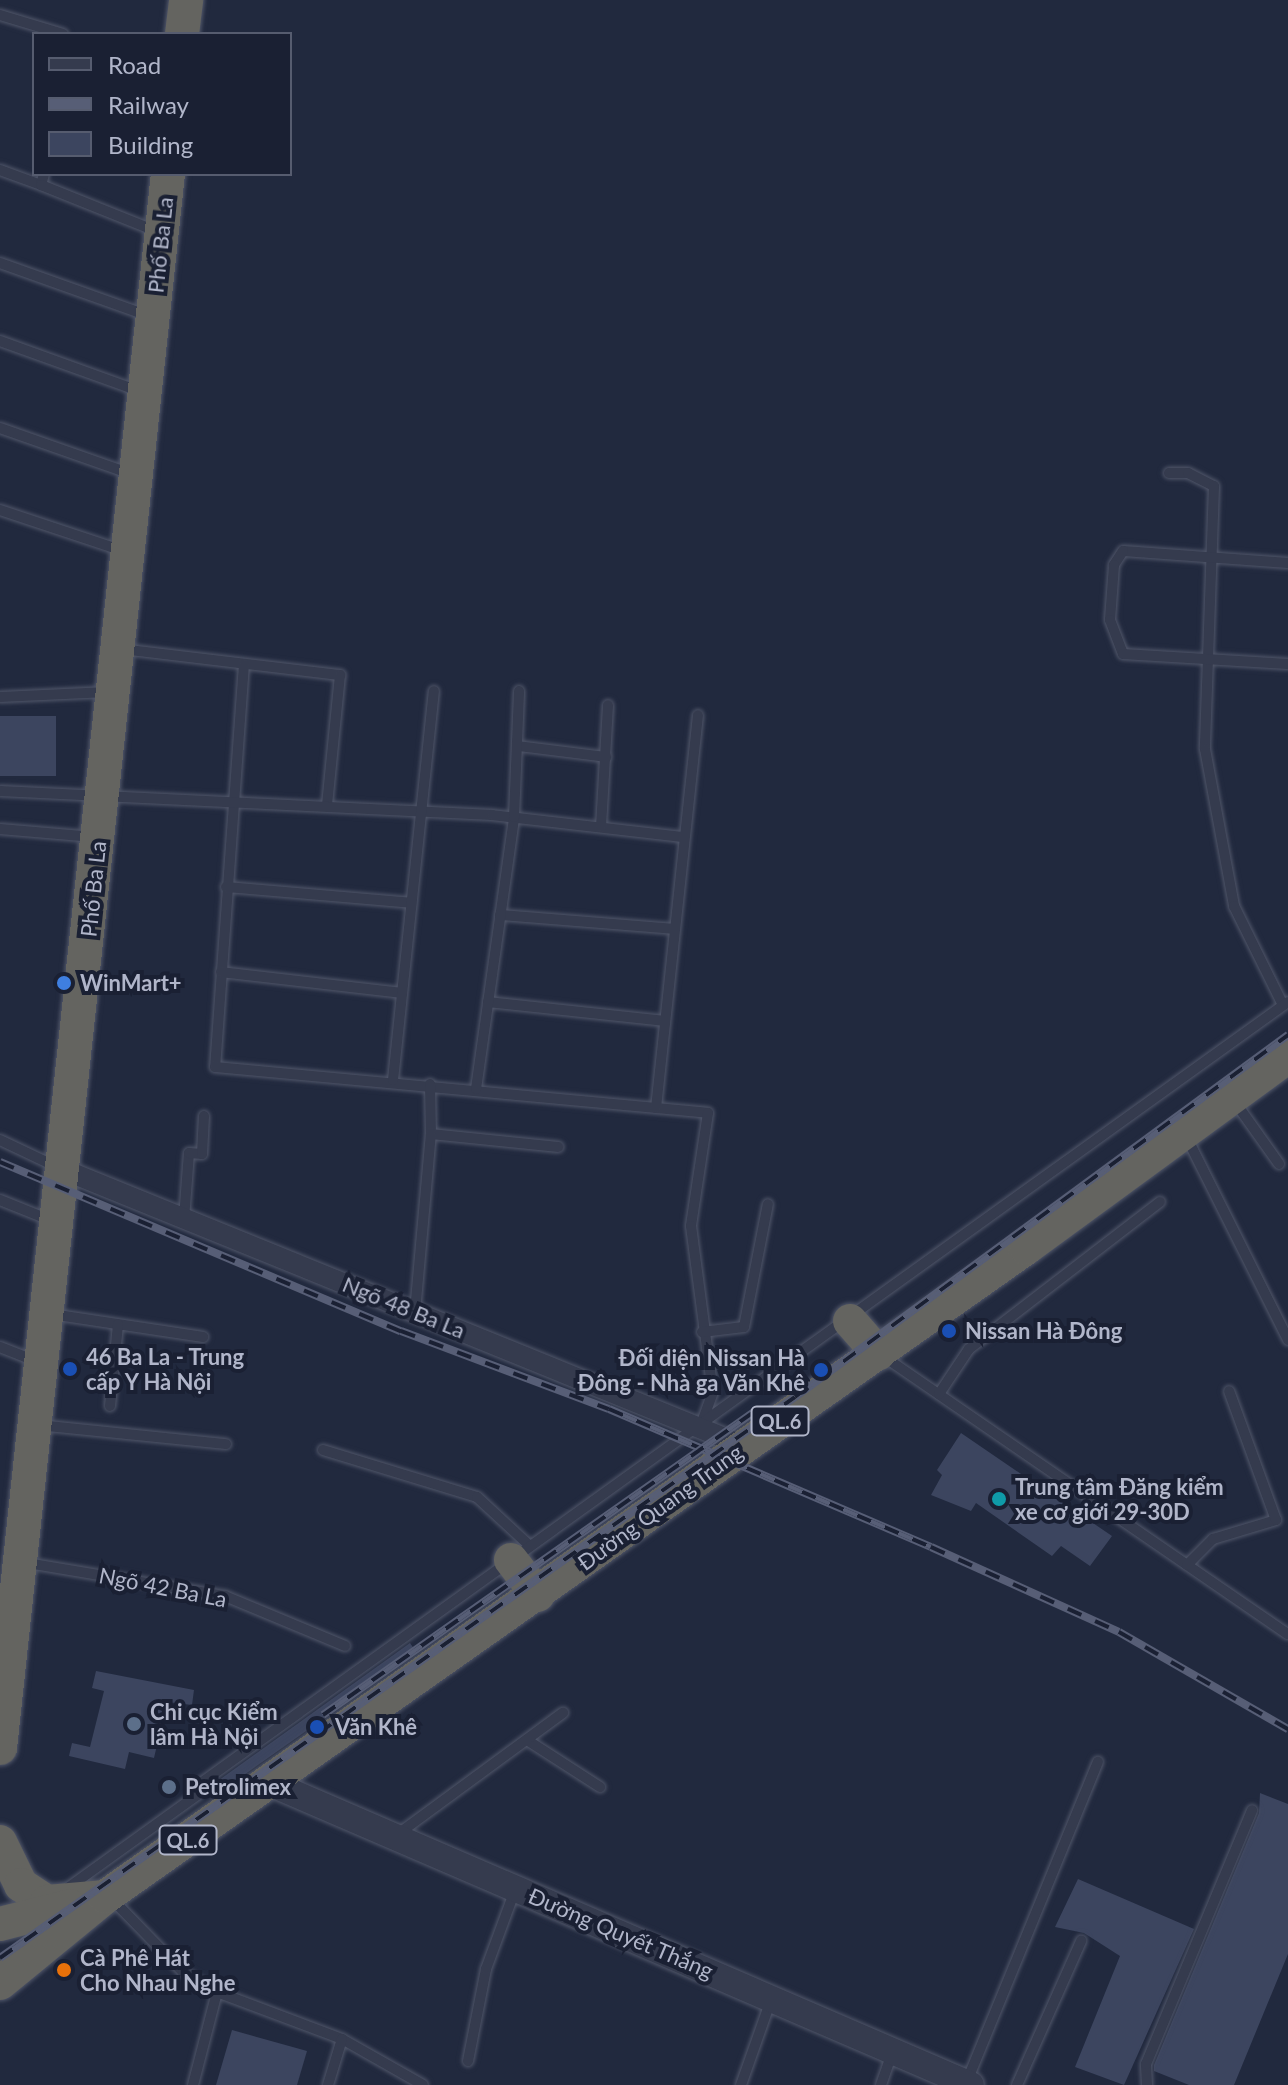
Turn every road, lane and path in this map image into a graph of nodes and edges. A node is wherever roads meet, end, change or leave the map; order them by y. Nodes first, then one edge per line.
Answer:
1 (186, 0) edge
2 (0, 15) edge
3 (56, 32) edge
4 (182, 32) edge
5 (0, 170) edge
6 (168, 176) edge
7 (42, 180) edge
8 (162, 233) junction
9 (0, 263) edge
10 (153, 317) junction
11 (0, 341) edge
12 (145, 393) junction
13 (0, 428) edge
14 (1169, 473) dead end
15 (137, 475) junction
16 (0, 510) edge
17 (129, 553) junction
18 (1211, 557) junction
19 (1288, 563) edge
20 (119, 648) junction
21 (1205, 658) junction
22 (244, 664) junction
23 (1288, 664) edge
24 (434, 691) dead end
25 (519, 691) dead end
26 (114, 692) junction
27 (0, 697) edge
28 (608, 705) dead end
29 (698, 715) dead end
30 (518, 746) junction
31 (606, 757) junction
32 (0, 791) edge
33 (104, 792) junction
34 (231, 800) junction
35 (327, 805) junction
36 (422, 811) junction
37 (514, 817) junction
38 (601, 827) junction
39 (0, 829) edge
40 (682, 837) junction
41 (99, 838) junction
42 (226, 887) junction
43 (411, 903) junction
44 (500, 915) junction
45 (673, 929) junction
46 (221, 972) junction
47 (402, 993) junction
48 (488, 1002) junction
49 (1286, 1003) edge
50 (665, 1021) junction
51 (1288, 1056) edge
52 (393, 1080) junction
53 (430, 1084) junction
54 (476, 1089) junction
55 (1232, 1097) junction
56 (656, 1108) junction
57 (204, 1116) dead end
58 (1184, 1131) junction
59 (431, 1134) junction
60 (0, 1140) edge
61 (558, 1147) dead end
62 (1279, 1164) dead end
63 (62, 1169) junction
64 (0, 1200) edge
65 (1160, 1202) dead end
66 (768, 1204) dead end
67 (184, 1221) junction
68 (58, 1223) junction
69 (415, 1312) junction
70 (49, 1314) junction
71 (850, 1321) junction
72 (118, 1324) junction
73 (702, 1332) junction
74 (203, 1337) dead end
75 (1288, 1340) edge
76 (0, 1347) edge
77 (878, 1353) junction
78 (43, 1364) junction
79 (1229, 1391) dead end
80 (939, 1394) junction
81 (110, 1406) dead end
82 (36, 1425) junction
83 (701, 1425) junction
84 (226, 1444) dead end
85 (744, 1446) junction
86 (323, 1450) dead end
87 (520, 1553) junction
88 (21, 1562) junction
89 (1187, 1565) junction
90 (538, 1595) junction
91 (7, 1625) edge
92 (1288, 1634) edge
93 (345, 1646) dead end
94 (563, 1713) dead end
95 (527, 1740) junction
96 (0, 1748) edge
97 (1098, 1762) dead end
98 (270, 1783) junction
99 (600, 1787) dead end
100 (206, 1808) junction
101 (1252, 1810) dead end
102 (394, 1838) junction
103 (0, 1842) edge
104 (515, 1889) junction
105 (107, 1896) junction
106 (47, 1902) junction
107 (0, 1924) edge
108 (1081, 1941) dead end
109 (0, 1983) edge
110 (217, 1992) junction
111 (772, 1996) junction
112 (342, 2039) junction
113 (893, 2051) junction
114 (468, 2061) dead end
115 (968, 2084) edge
116 (193, 2085) edge
117 (328, 2085) edge
118 (423, 2085) edge
119 (741, 2085) edge
120 (881, 2085) edge
121 (1017, 2085) edge
122 (1147, 2085) edge

1 - 4 highway
2 - 3 lane
5 - 7 lane
6 - 8 highway, Phố Ba La
7 - 8 lane
8 - 10 highway, Phố Ba La
9 - 10 lane
10 - 12 highway, Phố Ba La
11 - 12 lane
12 - 15 highway, Phố Ba La
13 - 15 lane
14 - 18 lane
15 - 17 highway, Phố Ba La
16 - 17 lane
17 - 20 highway, Phố Ba La
18 - 19 lane
18 - 21 lane
18 - 21 lane
20 - 22 lane
20 - 26 highway, Phố Ba La
21 - 23 lane
21 - 49 lane
22 - 34 lane
22 - 35 lane
24 - 36 lane
25 - 30 lane
26 - 27 lane
26 - 33 highway, Phố Ba La
28 - 31 lane
29 - 40 lane
30 - 31 lane
30 - 37 lane
31 - 38 lane
32 - 33 lane
33 - 34 lane
33 - 41 highway, Phố Ba La
34 - 35 lane
34 - 42 lane
35 - 36 lane
36 - 37 lane
36 - 43 lane
37 - 38 lane
37 - 44 lane
38 - 40 lane
39 - 41 lane
40 - 45 lane
41 - 63 highway, Phố Ba La
42 - 43 lane
42 - 46 lane
43 - 47 lane
44 - 45 lane
44 - 48 lane
45 - 50 lane
46 - 47 lane
46 - 52 lane
47 - 52 lane
48 - 50 lane
48 - 54 lane
49 - 71 lane
50 - 56 lane
51 - 55 highway, Đường Quang Trung / QL.6
52 - 53 lane
53 - 54 lane
53 - 59 lane
54 - 56 lane
55 - 58 highway, Đường Quang Trung / QL.6
55 - 62 lane
56 - 73 lane
57 - 67 lane
58 - 75 lane
58 - 77 highway, Đường Quang Trung / QL.6
59 - 61 lane
59 - 69 lane
60 - 63 lane
63 - 67 street, Ngõ 48 Ba La
63 - 68 highway, Phố Ba La
64 - 68 lane
65 - 80 lane
66 - 73 lane
67 - 69 street, Ngõ 48 Ba La
68 - 70 highway, Phố Ba La
69 - 83 street, Ngõ 48 Ba La
70 - 72 lane
70 - 78 highway, Phố Ba La
71 - 77 highway
71 - 83 lane
72 - 74 lane
72 - 81 lane
73 - 83 lane
76 - 78 lane
77 - 80 lane
77 - 85 highway, Đường Quang Trung / QL.6
78 - 82 highway, Phố Ba La
79 - 89 lane
80 - 89 lane
82 - 84 lane
82 - 88 highway, Phố Ba La
83 - 85 street, Ngõ 48 Ba La
83 - 87 lane
85 - 90 highway, Đường Quang Trung / QL.6
86 - 87 lane
87 - 90 highway
87 - 100 lane
88 - 91 highway, Phố Ba La
88 - 93 lane, Ngõ 42 Ba La
89 - 92 lane
90 - 98 highway, Đường Quang Trung / QL.6
91 - 96 highway, Phố Ba La
94 - 95 lane
95 - 99 lane
95 - 102 lane
97 - 115 lane
98 - 100 highway, Đường Quang Trung / QL.6
98 - 102 street, Đường Quyết Thắng
100 - 105 highway, Đường Quang Trung / QL.6
100 - 106 lane
101 - 122 lane
102 - 104 street, Đường Quyết Thắng
103 - 106 highway
104 - 111 street, Đường Quyết Thắng
104 - 114 lane
105 - 106 highway
105 - 107 highway, Đường Quang Trung / QL.6
105 - 109 highway, Đường Quang Trung / QL.6
105 - 110 lane
108 - 121 lane
110 - 112 lane
110 - 116 lane
111 - 113 street, Đường Quyết Thắng
111 - 119 lane
112 - 117 lane
112 - 118 lane
113 - 115 street, Đường Quyết Thắng
113 - 120 lane

